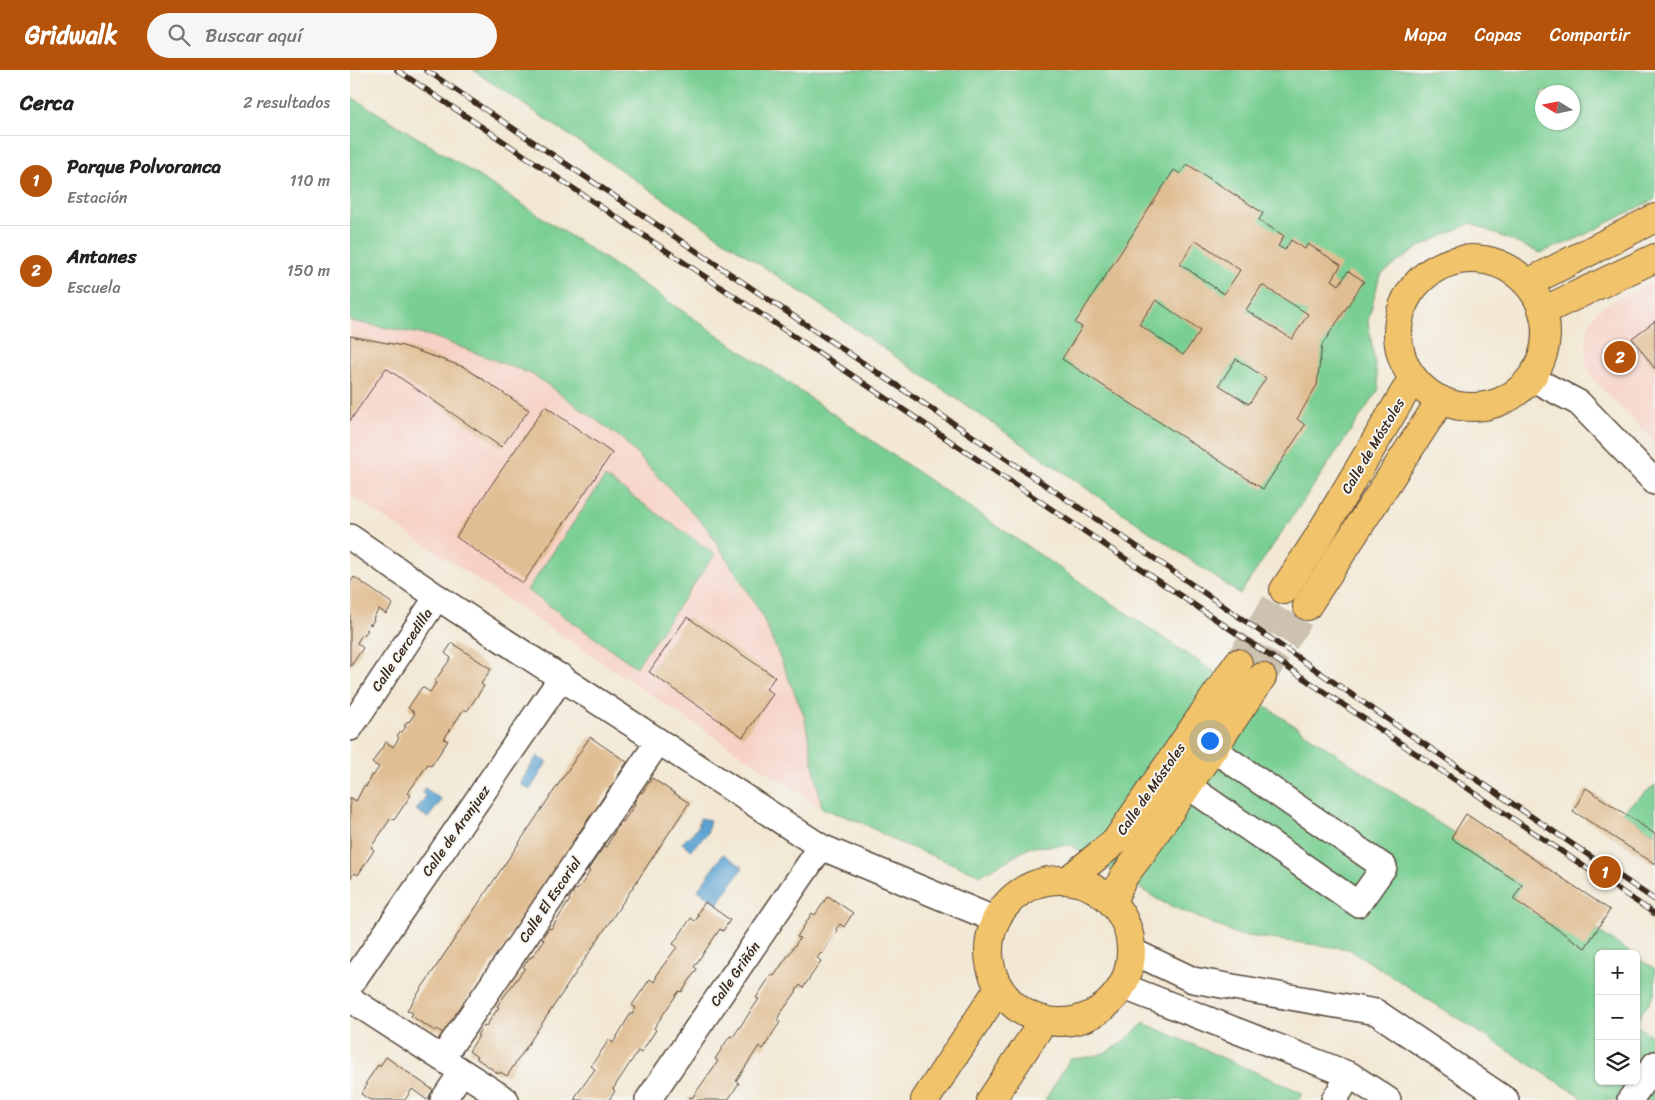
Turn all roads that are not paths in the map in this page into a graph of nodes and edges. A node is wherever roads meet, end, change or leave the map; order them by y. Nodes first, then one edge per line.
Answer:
1 (1655, 218) edge
2 (1655, 258) edge
3 (1528, 283) junction
4 (1543, 311) junction
5 (1414, 378) junction
6 (1531, 378) junction
7 (1441, 400) junction
8 (1655, 482) edge
9 (350, 537) edge
10 (1284, 590) tunnel mouth
11 (437, 597) junction
12 (1307, 606) tunnel mouth
13 (1238, 663) tunnel mouth
14 (1262, 677) tunnel mouth
15 (562, 678) junction
16 (350, 728) edge
17 (658, 742) junction
18 (1213, 749) junction
19 (1188, 786) junction
20 (822, 847) junction
21 (1068, 880) junction
22 (1112, 902) junction
23 (996, 920) junction
24 (1132, 951) junction
25 (350, 985) edge
26 (1122, 986) junction
27 (1000, 988) junction
28 (350, 999) edge
29 (1044, 1020) junction
30 (442, 1058) junction
31 (1655, 1064) edge
32 (462, 1072) junction
33 (1350, 1076) junction
34 (443, 1100) edge
35 (506, 1100) edge
36 (648, 1100) edge
37 (925, 1100) edge
38 (991, 1100) edge
39 (1334, 1100) edge
40 (1388, 1100) edge
41 (1506, 1100) edge
42 (1630, 1100) edge

1 - 3 main road
2 - 4 main road
3 - 4 main road
3 - 5 main road
4 - 6 main road
5 - 7 main road
5 - 10 main road, Calle de Móstoles
6 - 7 main road
6 - 8 street
7 - 12 main road
9 - 11 street
11 - 15 street
11 - 16 street, Calle Cercedilla
13 - 21 main road, Calle de Móstoles
14 - 18 main road, Calle de Móstoles
15 - 17 street
15 - 25 street, Calle de Aranjuez
17 - 20 street
17 - 30 street, Calle El Escorial
18 - 19 main road, Calle de Móstoles
18 - 19 street
19 - 22 main road, Calle de Móstoles
20 - 23 street
20 - 36 street, Calle Griñón
21 - 22 main road
21 - 23 main road
22 - 24 main road
23 - 27 main road
24 - 26 main road
24 - 41 street
26 - 29 main road
26 - 33 street
27 - 29 main road
27 - 37 main road
28 - 30 street
29 - 38 main road
30 - 32 street
31 - 42 street
32 - 34 street
32 - 35 street
33 - 39 street
33 - 40 street

